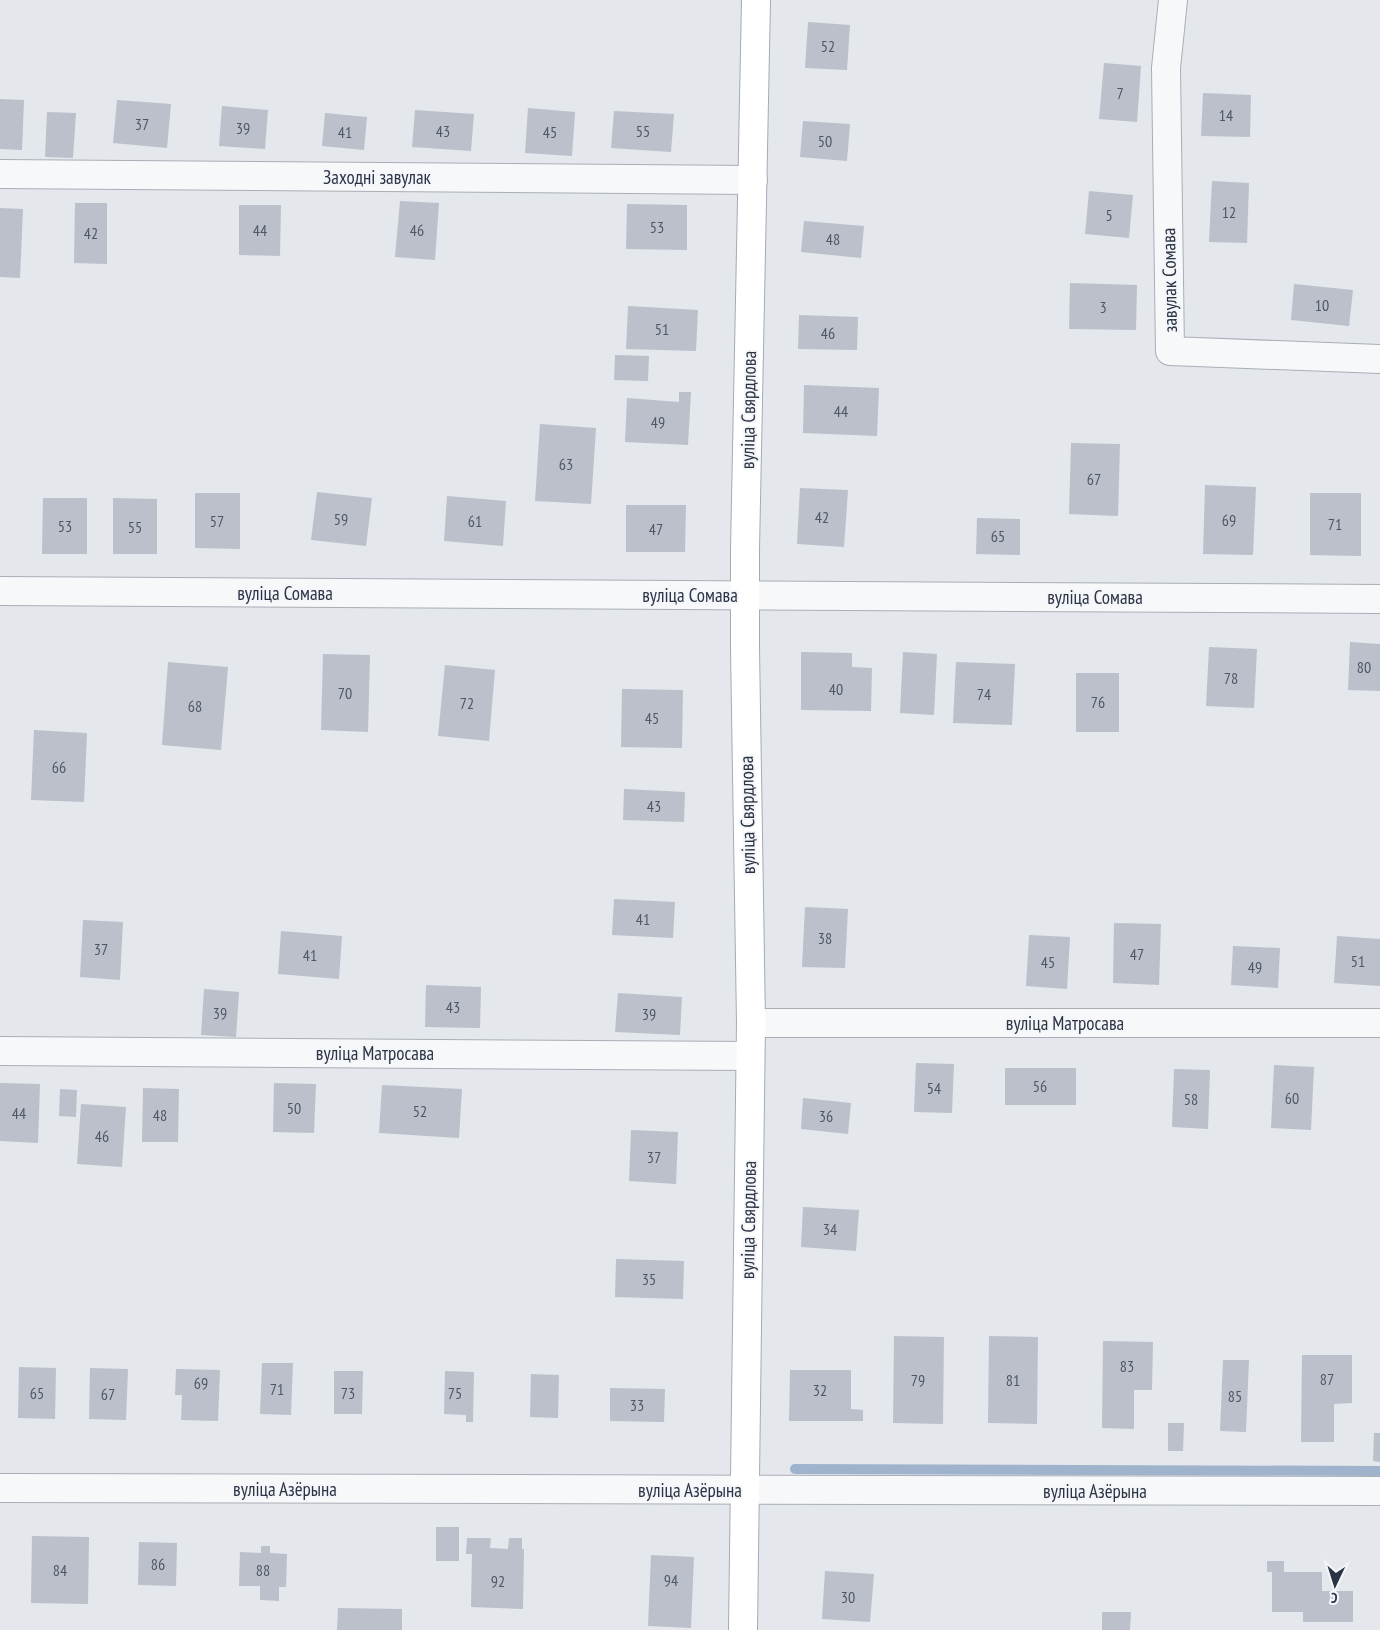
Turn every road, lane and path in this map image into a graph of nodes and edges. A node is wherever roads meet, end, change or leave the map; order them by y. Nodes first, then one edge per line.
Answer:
1 (756, 0) edge
2 (1173, 0) edge
3 (0, 174) edge
4 (753, 180) junction
5 (1380, 359) edge
6 (0, 592) edge
7 (746, 595) junction
8 (1380, 599) edge
9 (751, 1023) junction
10 (1380, 1023) edge
11 (0, 1051) edge
12 (750, 1056) junction
13 (0, 1488) edge
14 (744, 1490) junction
15 (1380, 1491) edge
16 (743, 1630) edge

1 - 4 main road, вуліца Свярдлова
2 - 5 street, завулак Сомава
3 - 4 street, Заходні завулак
4 - 7 main road, вуліца Свярдлова
6 - 7 street, вуліца Сомава
7 - 8 street, вуліца Сомава
7 - 9 main road, вуліца Свярдлова
9 - 10 street, вуліца Матросава
9 - 12 main road, вуліца Свярдлова
11 - 12 street, вуліца Матросава
12 - 14 main road, вуліца Свярдлова
13 - 14 street, вуліца Азёрына
14 - 15 street, вуліца Азёрына
14 - 16 main road, вуліца Свярдлова

